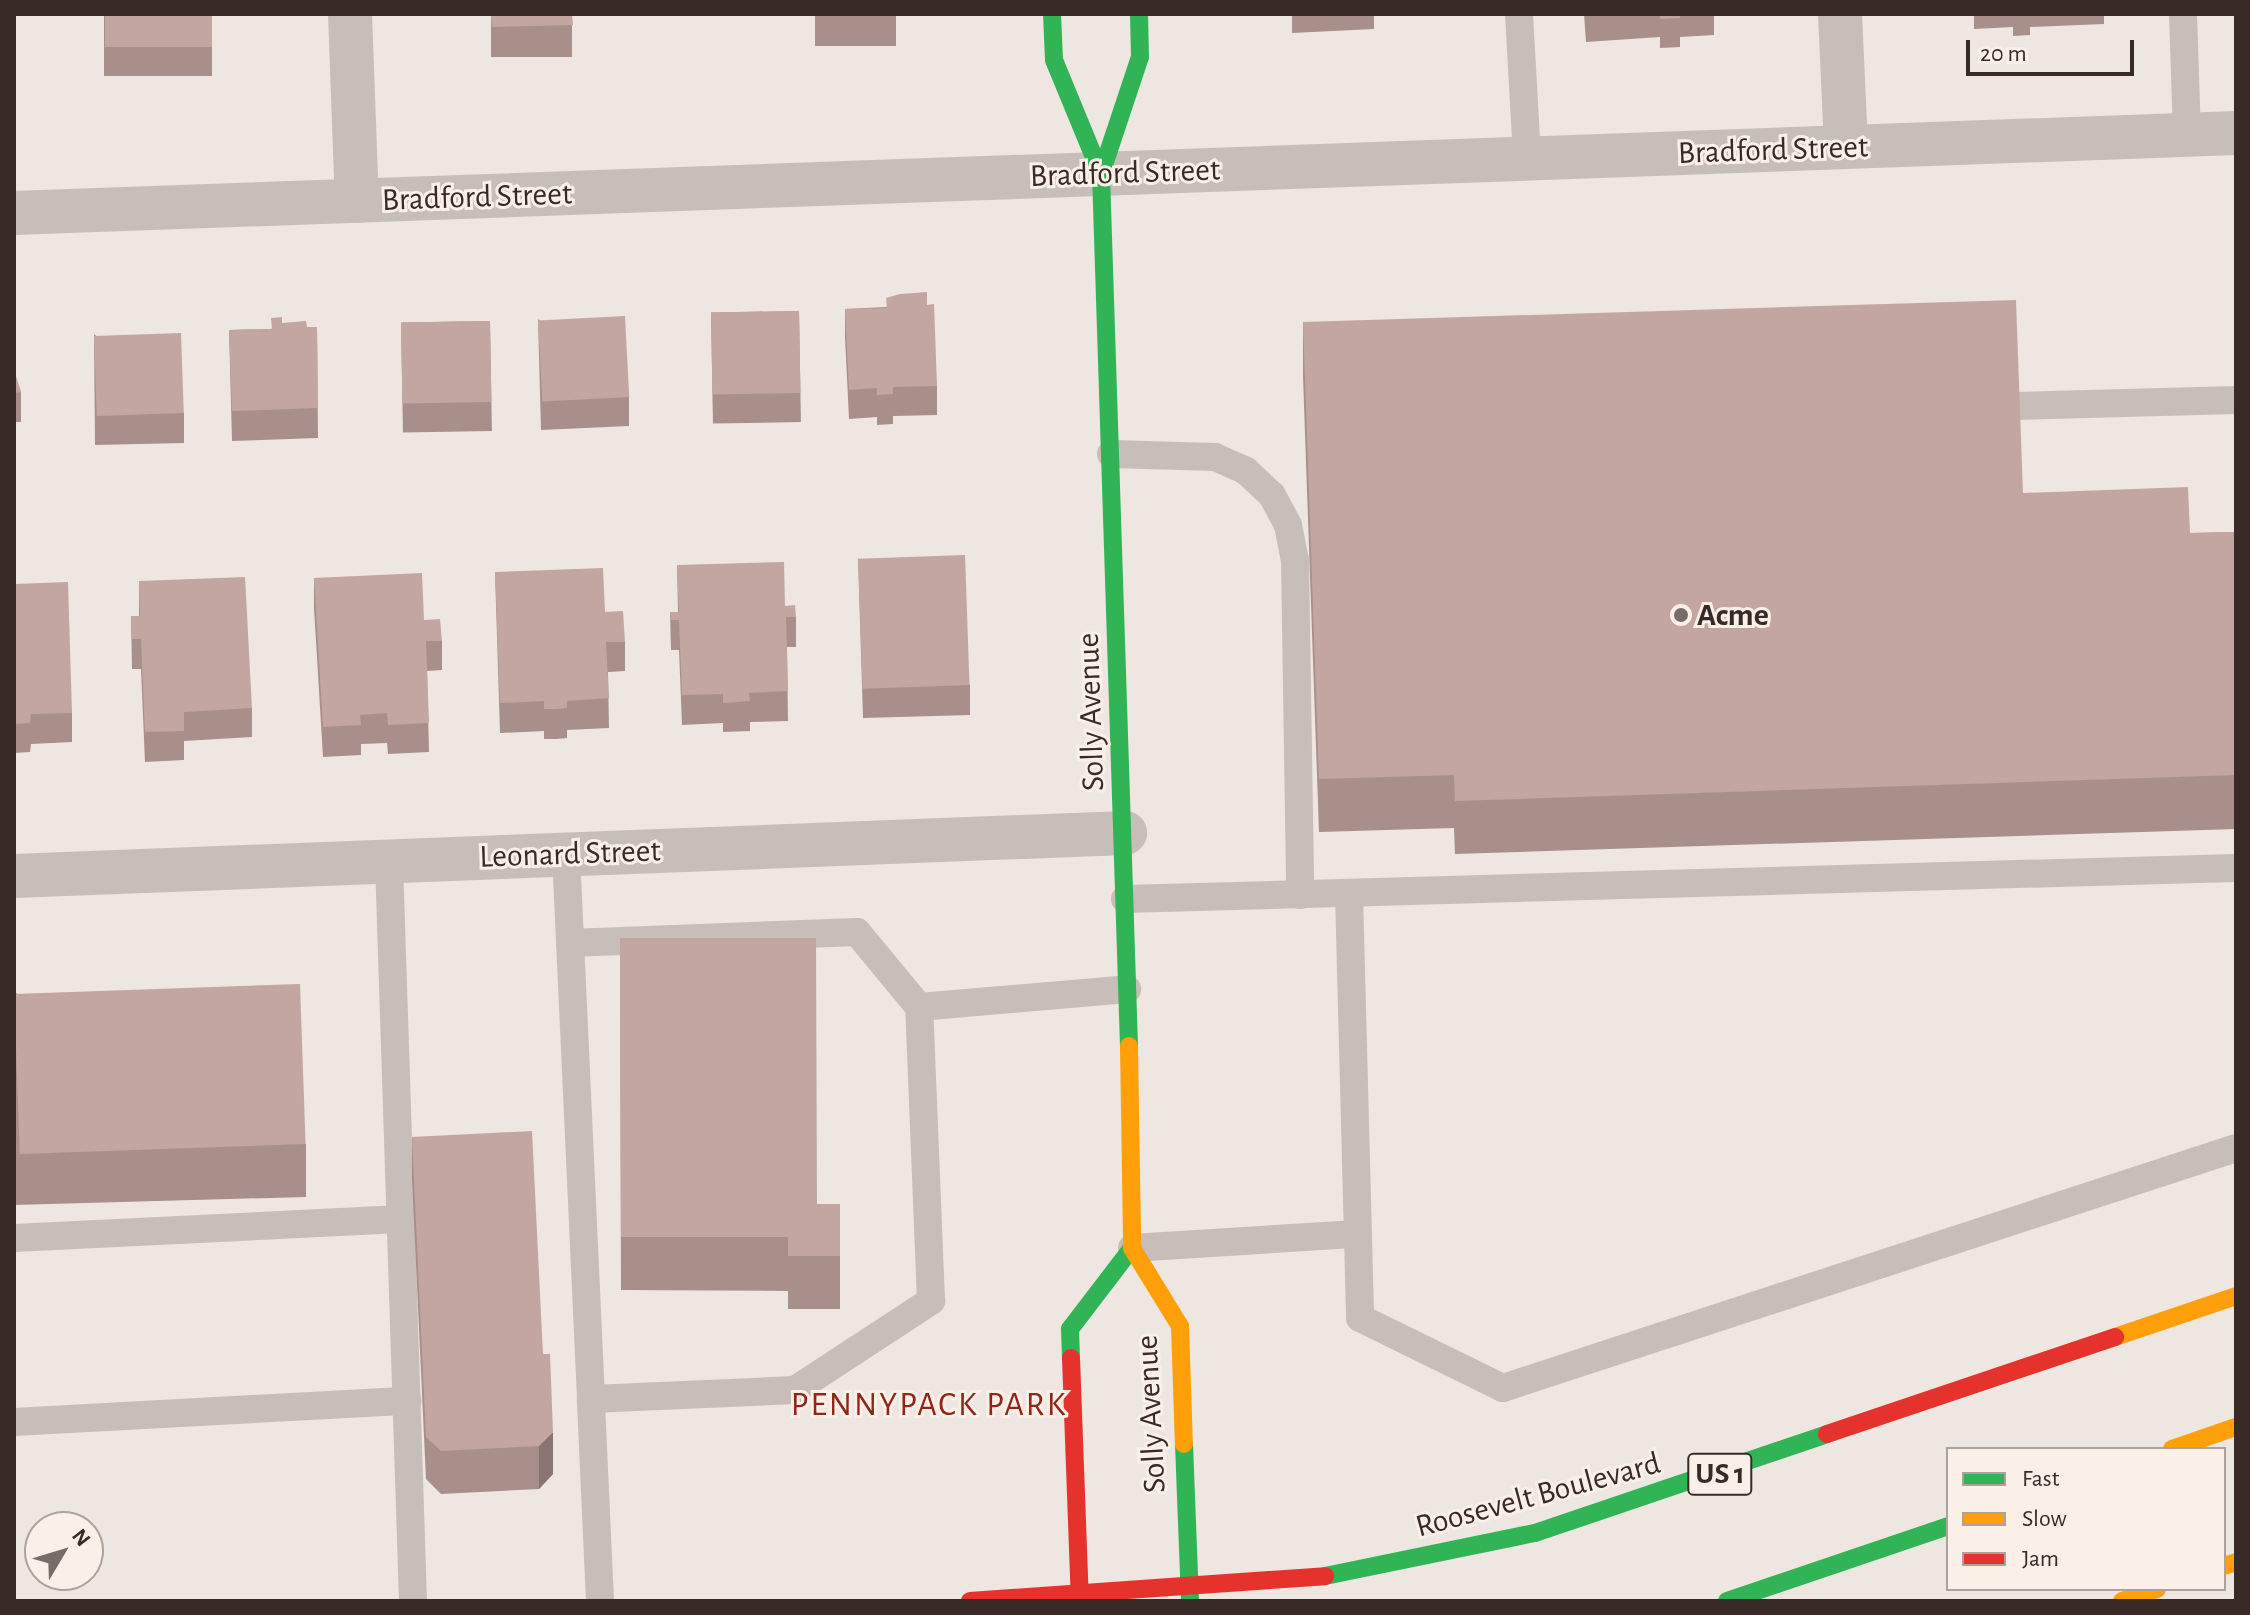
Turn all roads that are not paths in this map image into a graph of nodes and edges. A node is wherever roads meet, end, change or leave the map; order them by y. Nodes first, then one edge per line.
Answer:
1 (350, 14) edge
2 (1052, 14) edge
3 (1139, 14) edge
4 (1519, 14) edge
5 (1840, 14) edge
6 (2183, 14) edge
7 (2236, 133) edge
8 (2187, 135) junction
9 (1846, 147) junction
10 (1527, 159) junction
11 (1101, 174) junction
12 (357, 201) junction
13 (14, 213) edge
14 (2236, 400) edge
15 (2018, 406) edge
16 (1111, 454) junction
17 (1125, 833) junction
18 (566, 854) junction
19 (389, 862) junction
20 (2236, 868) edge
21 (14, 876) edge
22 (1349, 894) junction
23 (1300, 895) junction
24 (1125, 899) junction
25 (570, 943) junction
26 (1127, 989) junction
27 (919, 1007) junction
28 (2236, 1148) edge
29 (401, 1219) junction
30 (1357, 1234) junction
31 (14, 1238) edge
32 (1132, 1248) junction
33 (2236, 1296) edge
34 (591, 1399) junction
35 (407, 1401) junction
36 (14, 1422) edge
37 (2236, 1427) edge
38 (2178, 1447) edge
39 (1946, 1527) edge
40 (2151, 1591) edge
41 (1190, 1595) edge
42 (1080, 1599) edge
43 (413, 1601) edge
44 (600, 1601) edge
45 (970, 1601) edge
46 (1727, 1601) edge
47 (2122, 1601) edge

1 - 12 street
2 - 11 main road, Solly Avenue
3 - 11 main road, Solly Avenue
4 - 10 lane
5 - 9 street
6 - 8 lane
7 - 8 street, Bradford Street
8 - 9 street, Bradford Street
9 - 10 street, Bradford Street
10 - 11 street, Bradford Street
11 - 12 street, Bradford Street
11 - 16 main road, Solly Avenue
12 - 13 street, Bradford Street
14 - 15 lane
16 - 17 main road, Solly Avenue
16 - 23 lane
17 - 18 street, Leonard Street
17 - 24 main road, Solly Avenue
18 - 19 street, Leonard Street
18 - 25 lane
19 - 21 street, Leonard Street
19 - 29 lane
20 - 22 lane
22 - 23 lane
22 - 30 lane
23 - 24 lane
24 - 26 main road, Solly Avenue
25 - 27 lane
25 - 34 lane
26 - 27 lane
26 - 32 main road, Solly Avenue
27 - 34 lane
28 - 30 lane
29 - 31 lane
29 - 35 lane
30 - 32 lane
32 - 41 main road, Solly Avenue
32 - 42 main road
33 - 41 main road, Roosevelt Boulevard / US 1
34 - 44 lane
35 - 36 lane
35 - 43 lane
37 - 38 main road
39 - 46 main road
40 - 47 main road
41 - 42 main road, Roosevelt Boulevard / US 1
42 - 45 main road, Roosevelt Boulevard / US 1

